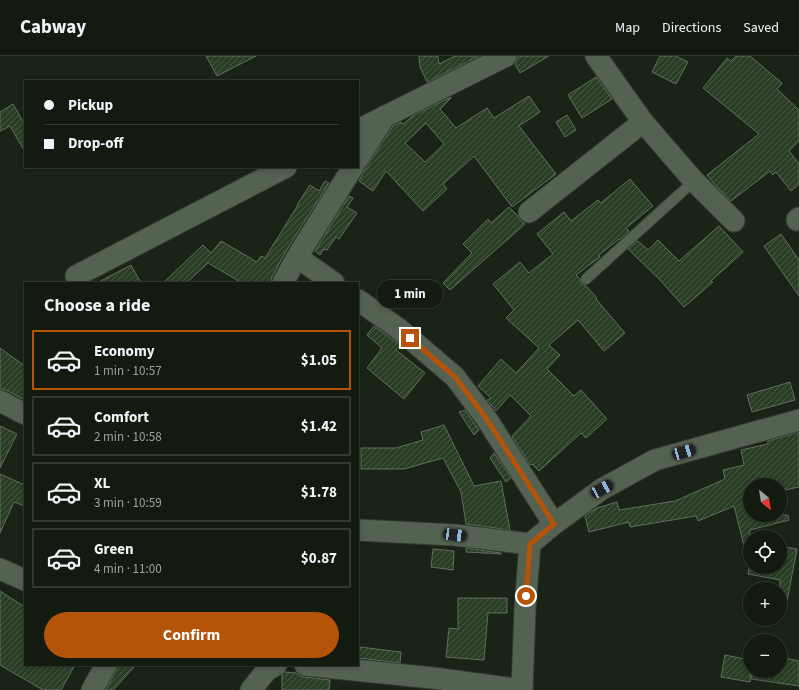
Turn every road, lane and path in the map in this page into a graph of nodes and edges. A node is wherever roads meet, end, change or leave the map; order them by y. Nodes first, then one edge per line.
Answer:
1 (506, 56) edge
2 (596, 56) edge
3 (386, 115) junction
4 (643, 122) junction
5 (359, 129) edge
6 (359, 157) edge
7 (284, 168) edge
8 (352, 168) edge
9 (694, 181) junction
10 (529, 212) dead end
11 (734, 221) dead end
12 (297, 257) junction
13 (76, 276) dead end
14 (586, 279) dead end
15 (284, 282) edge
16 (333, 282) edge
17 (359, 301) edge
18 (0, 401) edge
19 (24, 413) edge
20 (799, 420) edge
21 (554, 524) junction
22 (359, 530) edge
23 (530, 544) junction
24 (0, 569) edge
25 (24, 580) edge
26 (105, 666) edge
27 (274, 666) edge
28 (315, 666) edge
29 (92, 690) edge
30 (251, 690) edge
31 (522, 690) edge

1 - 3 street
2 - 4 street
3 - 5 street
3 - 6 street
4 - 9 street
4 - 10 street
7 - 13 street
8 - 12 street
9 - 11 street
9 - 14 lane
12 - 15 street
12 - 16 street
17 - 21 street
18 - 19 street
20 - 21 street
21 - 23 street
22 - 23 street
23 - 31 street
24 - 25 street
26 - 29 street
27 - 30 street
28 - 31 street

